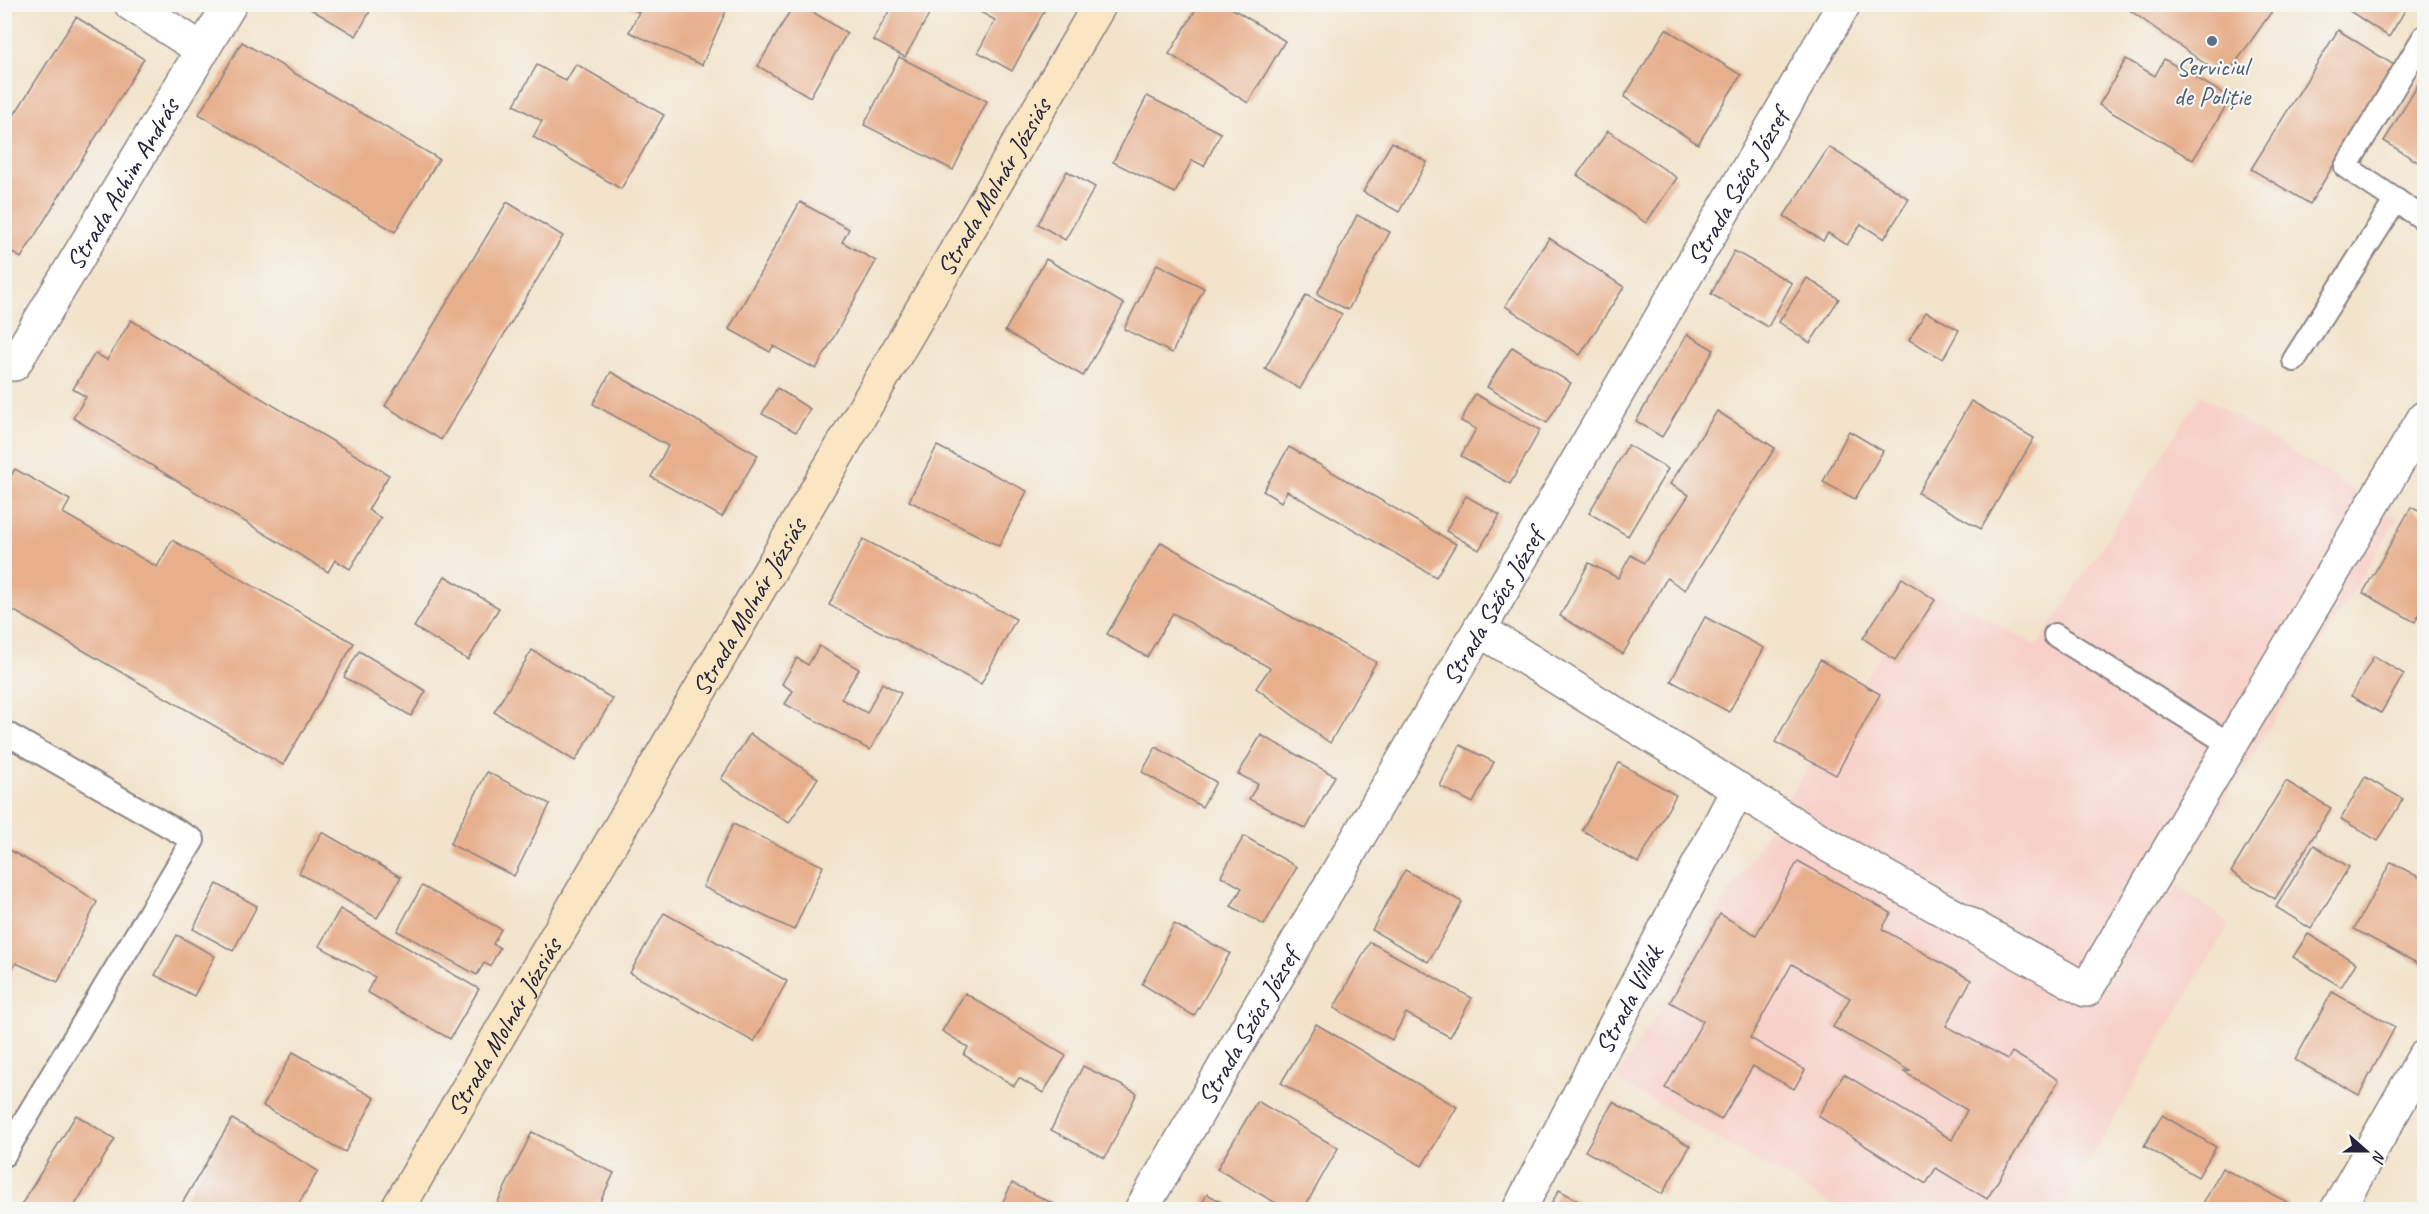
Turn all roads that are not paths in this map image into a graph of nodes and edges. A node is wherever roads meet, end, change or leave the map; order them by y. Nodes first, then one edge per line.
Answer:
1 (131, 4) edge
2 (230, 4) edge
3 (1101, 4) edge
4 (1844, 4) edge
5 (2424, 37) edge
6 (202, 50) junction
7 (2396, 200) junction
8 (2424, 219) edge
9 (2294, 360) dead end
10 (14, 364) dead end
11 (2424, 418) edge
12 (1480, 630) junction
13 (2055, 635) dead end
14 (4, 732) edge
15 (2231, 745) junction
16 (1738, 789) junction
17 (2424, 1057) edge
18 (4, 1155) edge
19 (397, 1209) edge
20 (1141, 1209) edge
21 (1519, 1209) edge
22 (2337, 1209) edge

1 - 6 street
2 - 6 street, Strada Achim András
3 - 19 street, Strada Molnár Józsiás
4 - 12 street, Strada Szőcs József
5 - 7 lane
6 - 10 street, Strada Achim András
7 - 8 lane
7 - 9 lane
11 - 15 street
12 - 16 street
12 - 20 street, Strada Szőcs József
13 - 15 lane
14 - 18 lane
15 - 16 street
16 - 21 street, Strada Villák
17 - 22 street

